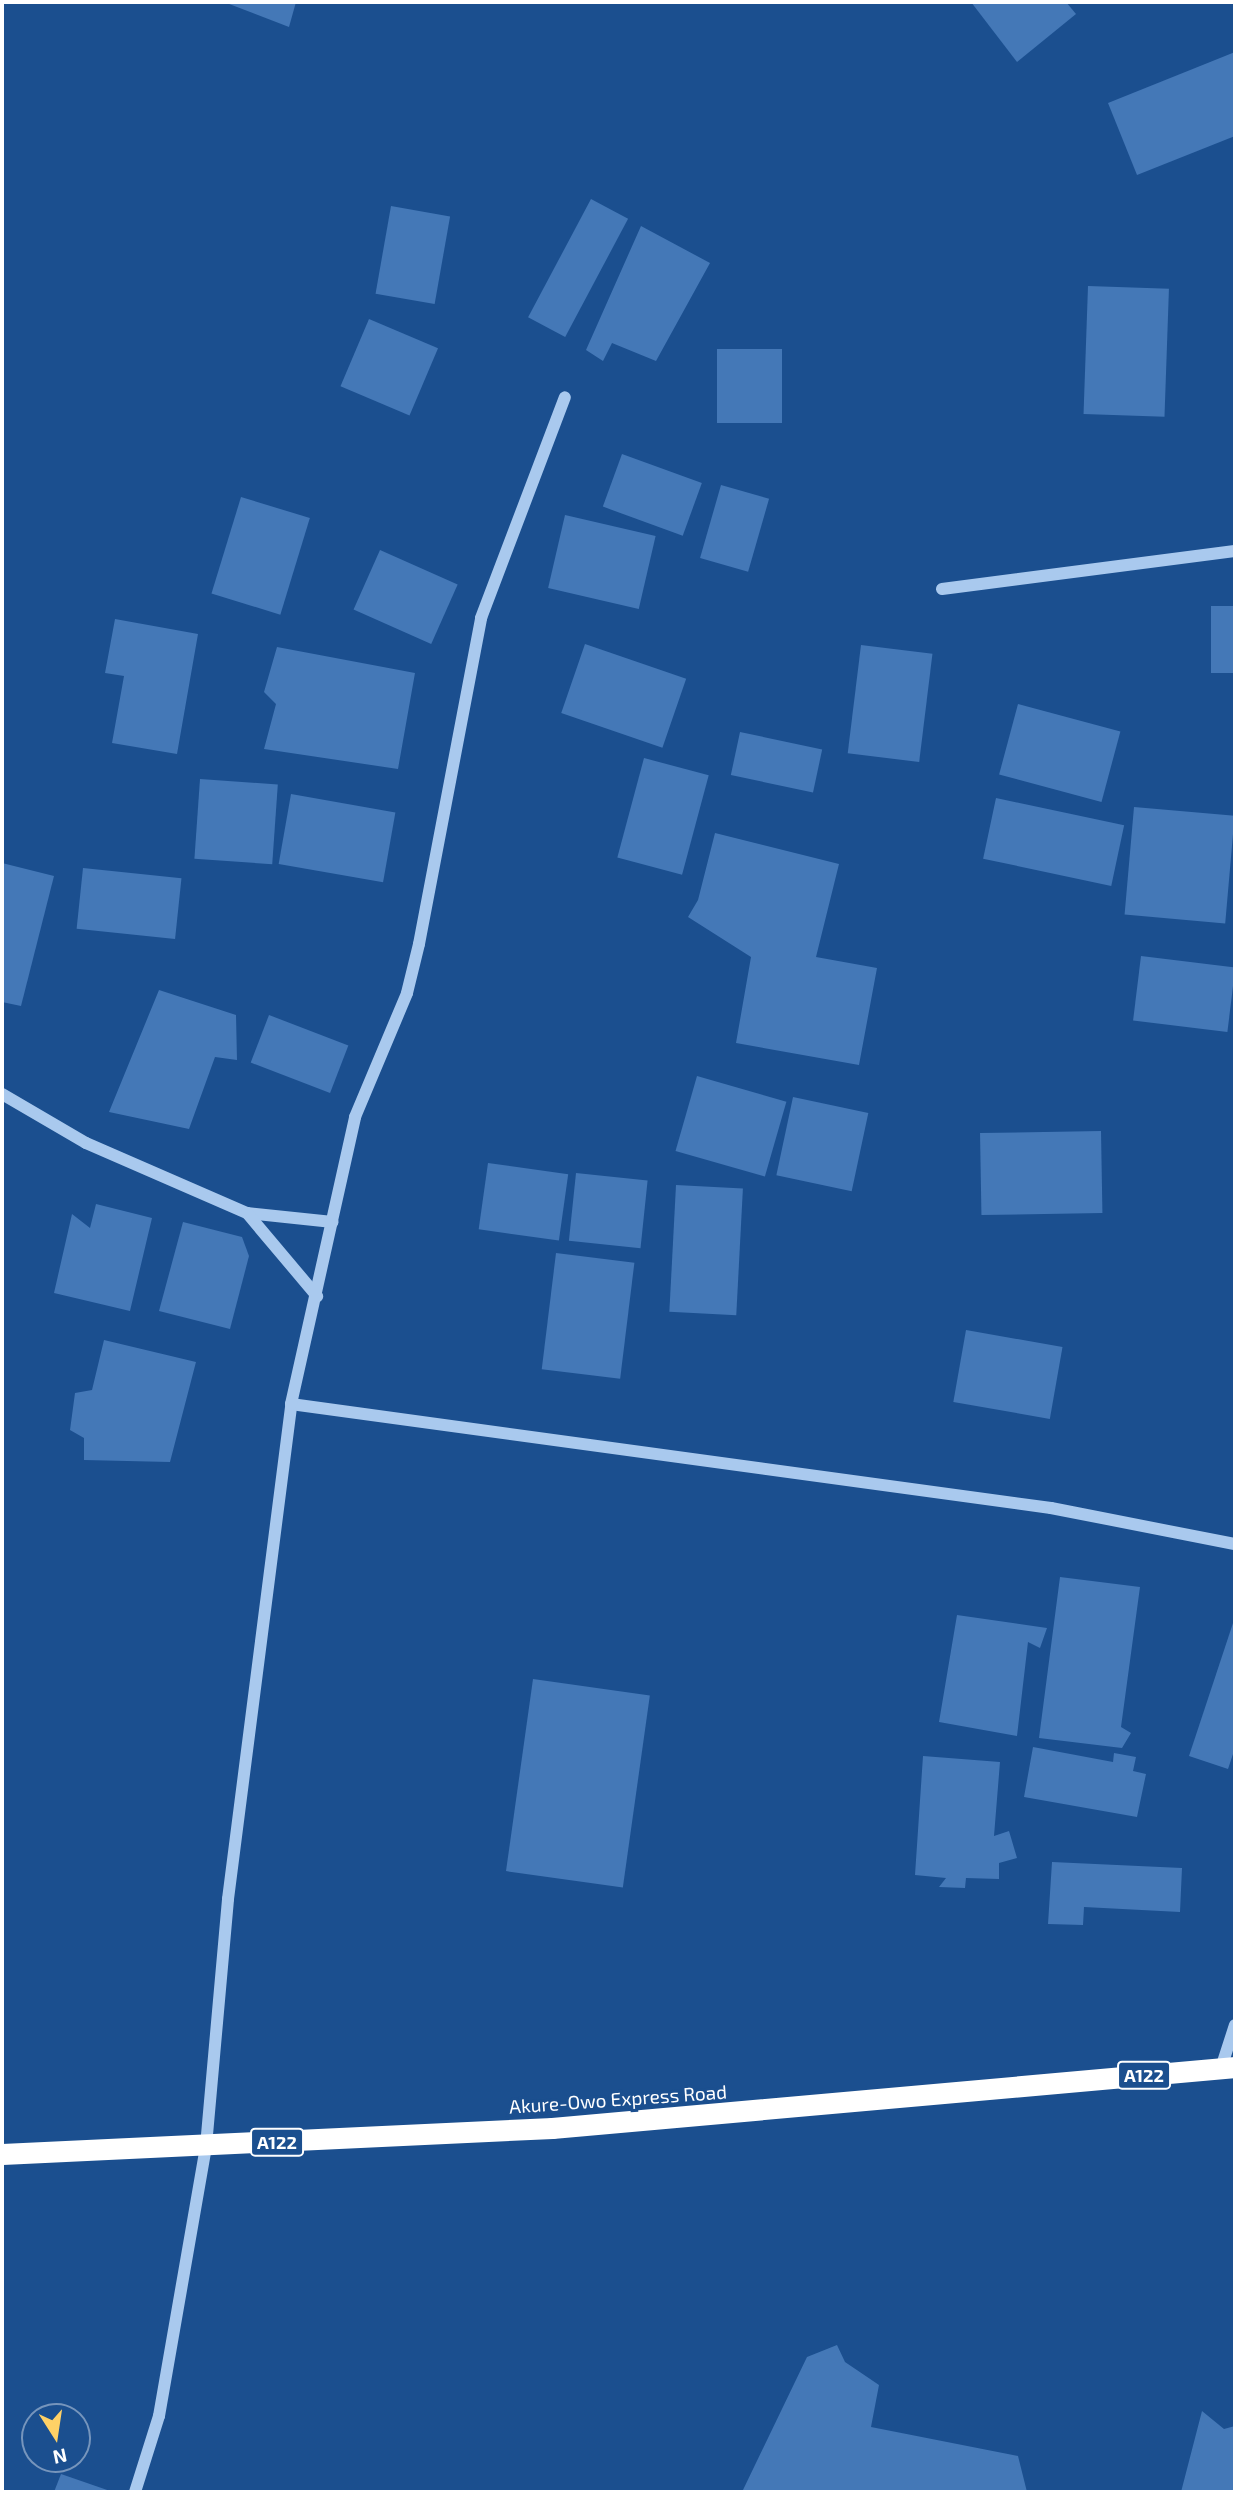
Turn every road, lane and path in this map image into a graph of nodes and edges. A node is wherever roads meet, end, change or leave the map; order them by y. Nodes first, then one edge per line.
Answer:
1 (565, 397) dead end
2 (1235, 551) edge
3 (942, 589) dead end
4 (2, 1094) edge
5 (247, 1213) junction
6 (333, 1222) junction
7 (317, 1296) junction
8 (291, 1404) junction
9 (1235, 1544) edge
10 (1235, 2025) edge
11 (1228, 2067) edge
12 (206, 2146) junction
13 (2, 2154) edge
14 (135, 2492) edge

1 - 6 street
2 - 3 street
4 - 5 street
5 - 6 street
5 - 7 street
6 - 7 street
7 - 8 street
8 - 9 street
8 - 12 street
10 - 11 street
11 - 12 highway, Akure-Owo Express Road / A122
12 - 13 highway, Akure-Owo Express Road / A122
12 - 14 street

